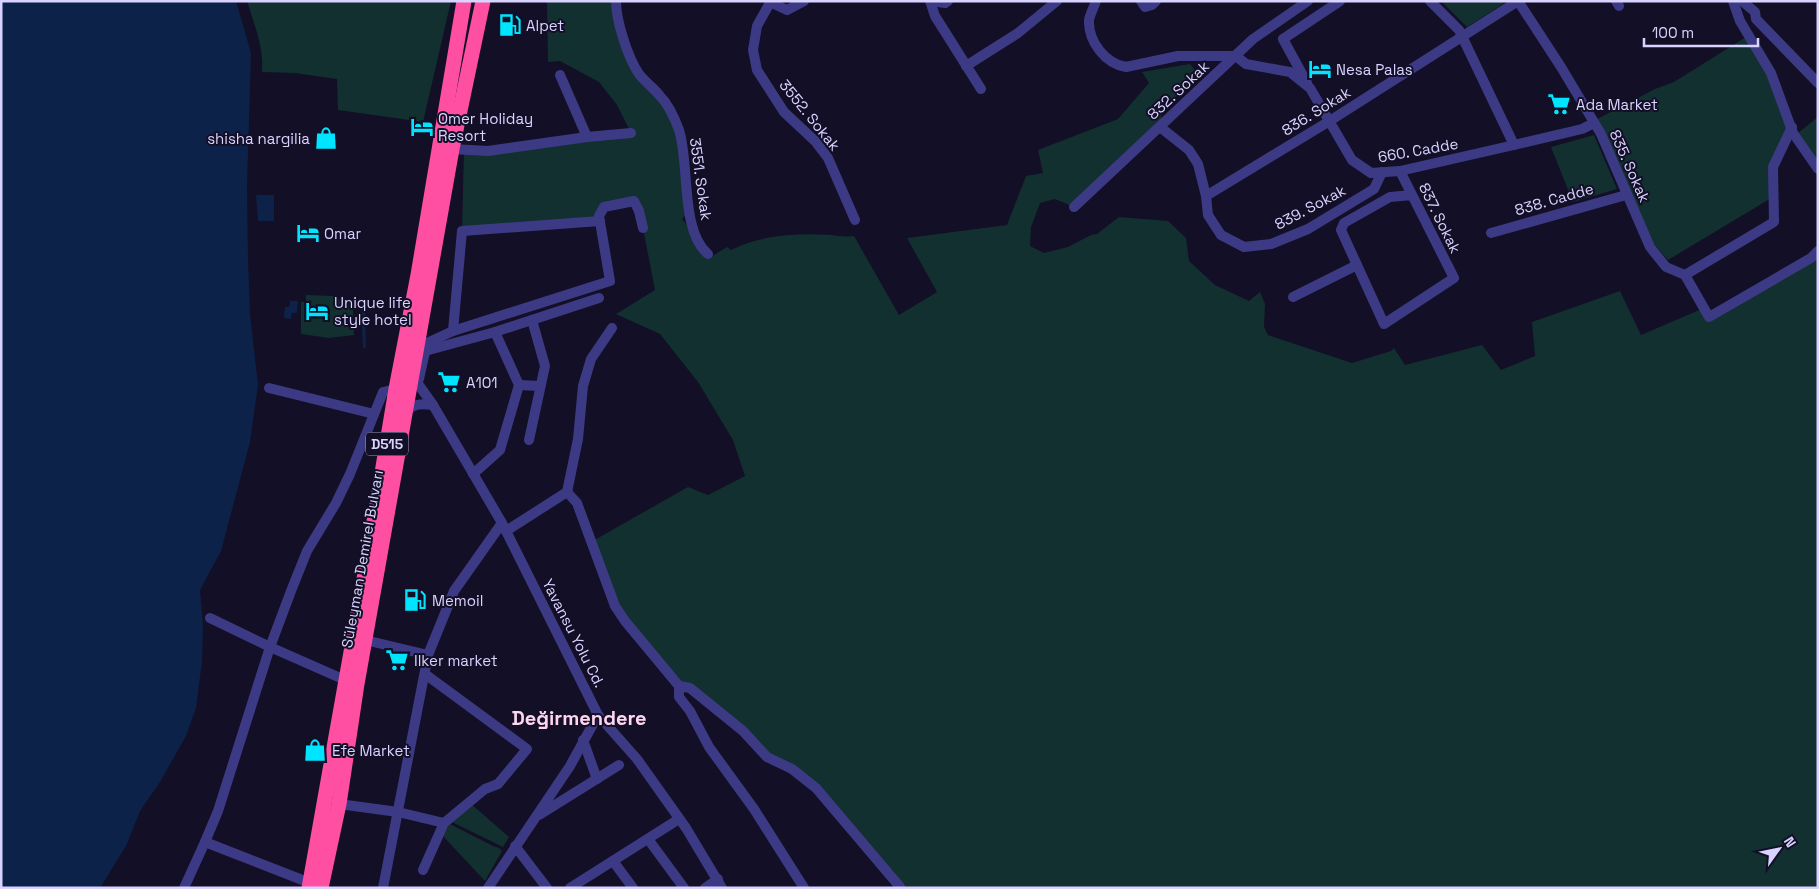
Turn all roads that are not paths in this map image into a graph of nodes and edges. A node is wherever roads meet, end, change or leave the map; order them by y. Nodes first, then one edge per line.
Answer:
1 (464, 1) edge
2 (483, 1) edge
3 (616, 1) edge
4 (804, 1) edge
5 (931, 1) edge
6 (948, 1) edge
7 (1057, 1) edge
8 (1096, 1) edge
9 (1140, 1) edge
10 (1156, 1) edge
11 (1308, 1) edge
12 (1340, 1) edge
13 (1430, 1) edge
14 (1518, 1) edge
15 (1733, 1) edge
16 (1742, 1) edge
17 (1759, 1) edge
18 (771, 2) edge
19 (1755, 12) junction
20 (1462, 38) junction
21 (1236, 56) junction
22 (970, 64) junction
23 (560, 75) dead end
24 (1818, 83) edge
25 (1310, 88) junction
26 (981, 89) dead end
27 (1328, 122) junction
28 (1594, 123) junction
29 (1160, 127) junction
30 (1792, 127) junction
31 (631, 133) dead end
32 (587, 137) junction
33 (1514, 145) junction
34 (452, 149) junction
35 (1818, 169) edge
36 (1400, 171) junction
37 (1382, 172) junction
38 (1412, 195) junction
39 (1626, 195) junction
40 (1206, 196) junction
41 (1074, 207) dead end
42 (855, 220) dead end
43 (600, 221) junction
44 (643, 228) dead end
45 (1491, 233) dead end
46 (1818, 251) edge
47 (708, 254) dead end
48 (1357, 265) junction
49 (1685, 275) junction
50 (1293, 297) dead end
51 (599, 298) dead end
52 (532, 320) junction
53 (612, 328) dead end
54 (453, 331) junction
55 (494, 332) junction
56 (425, 351) junction
57 (416, 380) junction
58 (519, 385) junction
59 (540, 386) junction
60 (269, 388) dead end
61 (396, 389) junction
62 (433, 405) junction
63 (405, 412) junction
64 (374, 414) junction
65 (529, 440) dead end
66 (473, 474) junction
67 (567, 492) junction
68 (504, 527) junction
69 (210, 618) dead end
70 (365, 640) junction
71 (270, 648) junction
72 (428, 655) junction
73 (425, 674) junction
74 (346, 680) junction
75 (678, 686) junction
76 (598, 715) junction
77 (583, 740) junction
78 (618, 765) dead end
79 (597, 779) junction
80 (338, 804) junction
81 (398, 812) junction
82 (535, 817) junction
83 (679, 819) junction
84 (444, 823) junction
85 (648, 839) junction
86 (205, 842) junction
87 (515, 846) junction
88 (613, 861) junction
89 (423, 870) dead end
90 (720, 884) edge
91 (494, 885) edge
92 (583, 885) edge
93 (313, 886) edge
94 (900, 887) edge
95 (184, 888) edge
96 (383, 888) edge
97 (547, 888) edge
98 (570, 888) edge
99 (633, 888) edge
100 (684, 888) edge
101 (705, 888) edge
102 (804, 888) edge

1 - 61 highway, Süleyman Demirel Bulvarı / D515
2 - 34 highway, Süleyman Demirel Bulvarı / D515
3 - 47 street, 3551. Sokak
4 - 18 street
5 - 6 street
5 - 22 street
7 - 22 street
8 - 21 street
9 - 10 street
11 - 21 street, 832. Sokak
12 - 25 street
13 - 20 street
14 - 20 street, 836. Sokak
14 - 28 street, 835. Sokak
15 - 30 street
16 - 19 street
17 - 19 street
18 - 42 street, 3552. Sokak
19 - 24 street
20 - 27 street, 836. Sokak
20 - 33 street
21 - 25 street, 660. Cadde
21 - 29 street, 832. Sokak
22 - 26 street
23 - 32 street
25 - 27 street, 660. Cadde
27 - 37 street, 660. Cadde
27 - 40 street, 836. Sokak
28 - 33 street, 660. Cadde
28 - 39 street, 835. Sokak
29 - 40 street, 839. Sokak
29 - 41 street, 832. Sokak
30 - 35 street
30 - 49 street
31 - 32 street
32 - 34 street
33 - 36 street, 660. Cadde
34 - 57 highway, Süleyman Demirel Bulvarı / D515
36 - 37 street, 660. Cadde
36 - 38 street, 837. Sokak
37 - 40 street, 839. Sokak
38 - 48 street
38 - 48 street, 837. Sokak
39 - 45 street, 838. Cadde
39 - 49 street, 835. Sokak
43 - 44 street
43 - 54 street
43 - 54 street
46 - 49 street
48 - 50 street
51 - 52 street
52 - 55 street
52 - 59 street
53 - 67 street
54 - 56 street
55 - 56 street
55 - 58 street
56 - 57 street
57 - 62 street, Yavansu Yolu Cd.
57 - 63 highway, Süleyman Demirel Bulvarı / D515
58 - 59 street
58 - 66 street
59 - 65 street
60 - 64 street
61 - 64 street
61 - 74 highway, Süleyman Demirel Bulvarı / D515
62 - 63 street
62 - 66 street, Yavansu Yolu Cd.
63 - 70 highway, Süleyman Demirel Bulvarı / D515
64 - 71 street
66 - 68 street, Yavansu Yolu Cd.
67 - 68 street
67 - 75 street
68 - 72 street
68 - 76 street, Yavansu Yolu Cd.
69 - 71 street
70 - 72 street
70 - 80 highway, Süleyman Demirel Bulvarı / D515
71 - 74 street
71 - 86 street
72 - 73 street
73 - 81 street
73 - 84 street
74 - 93 highway, Süleyman Demirel Bulvarı / D515
75 - 94 street
75 - 102 street
76 - 77 street
76 - 83 street, Yavansu Yolu Cd.
77 - 79 street
77 - 82 street
78 - 79 street
79 - 82 street
80 - 81 street
80 - 93 highway, Süleyman Demirel Bulvarı / D515
81 - 84 street
81 - 96 street
82 - 87 street
83 - 85 street
83 - 90 street, Yavansu Yolu Cd.
84 - 89 street
85 - 88 street
85 - 100 street
86 - 93 street
86 - 95 street
87 - 91 street
87 - 97 street
88 - 92 street
88 - 99 street
90 - 101 street
92 - 98 street

